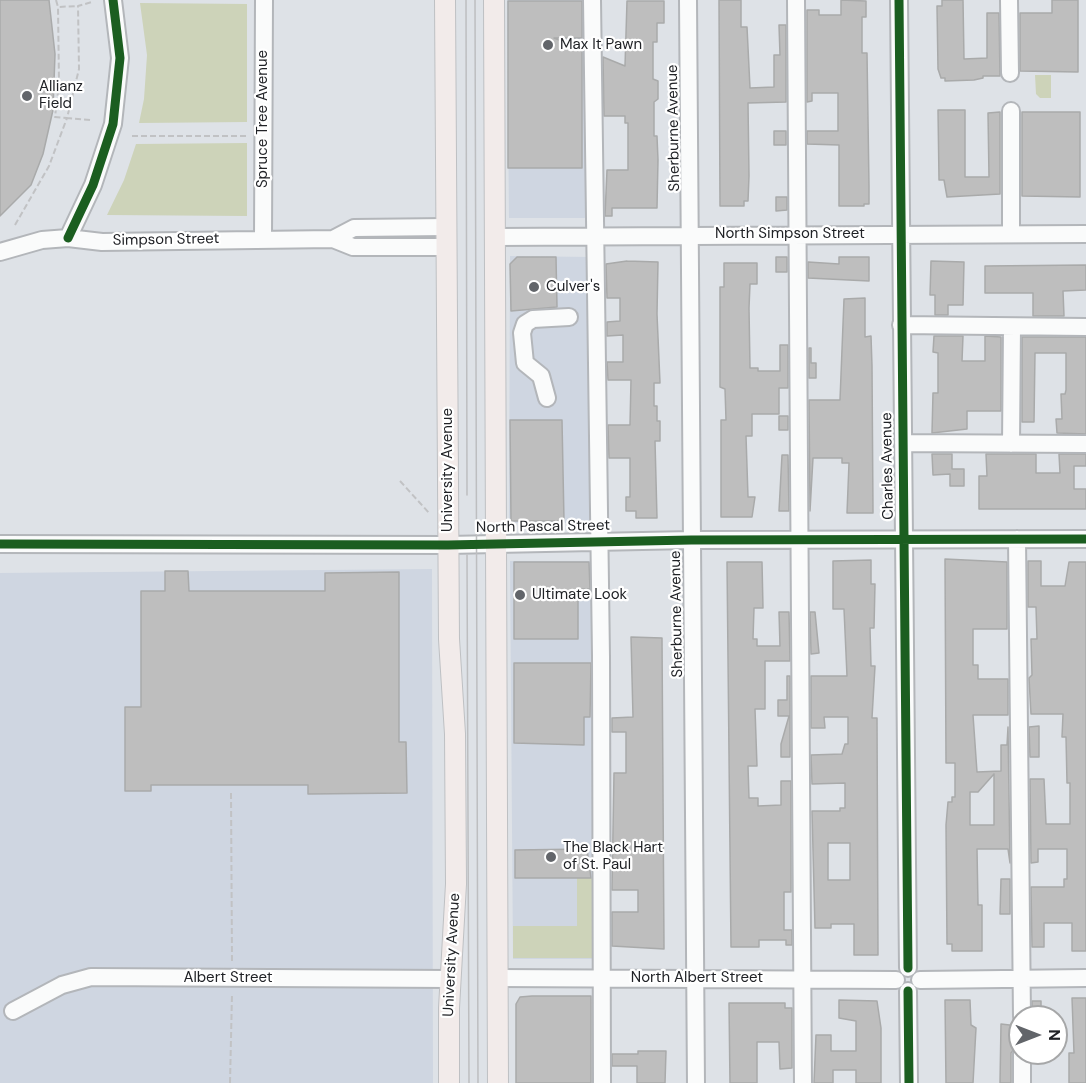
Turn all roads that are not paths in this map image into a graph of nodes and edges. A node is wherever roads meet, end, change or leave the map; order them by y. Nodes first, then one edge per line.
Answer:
1 (113, 0) edge
2 (264, 0) edge
3 (445, 0) edge
4 (494, 0) edge
5 (592, 0) edge
6 (688, 0) edge
7 (796, 0) edge
8 (899, 0) edge
9 (1009, 0) edge
10 (1010, 73) dead end
11 (1011, 111) dead end
12 (796, 234) junction
13 (901, 234) junction
14 (1011, 234) junction
15 (1086, 234) edge
16 (690, 235) junction
17 (593, 236) junction
18 (447, 237) junction
19 (494, 237) junction
20 (68, 238) junction
21 (263, 239) junction
22 (0, 252) edge
23 (569, 317) dead end
24 (902, 326) junction
25 (1012, 327) junction
26 (1086, 327) edge
27 (547, 398) dead end
28 (903, 443) junction
29 (1011, 444) junction
30 (1086, 444) edge
31 (799, 539) junction
32 (1017, 539) junction
33 (1086, 539) edge
34 (691, 540) junction
35 (904, 540) junction
36 (598, 541) junction
37 (496, 542) junction
38 (0, 544) edge
39 (448, 544) junction
40 (696, 977) junction
41 (497, 978) junction
42 (601, 978) junction
43 (1021, 978) junction
44 (1086, 978) edge
45 (450, 979) junction
46 (802, 979) junction
47 (908, 980) junction
48 (1022, 1005) edge
49 (13, 1011) dead end
50 (1022, 1065) edge
51 (449, 1083) edge
52 (498, 1083) edge
53 (602, 1083) edge
54 (696, 1083) edge
55 (803, 1083) edge
56 (909, 1083) edge
57 (1022, 1083) edge

1 - 20 street
2 - 21 street, Spruce Tree Avenue
3 - 18 main road, University Avenue
4 - 19 main road
5 - 17 street
6 - 16 street, Sherburne Avenue
7 - 12 street
8 - 13 street, Charles Avenue
9 - 10 street
11 - 14 street
12 - 13 street, North Simpson Street
12 - 16 street, North Simpson Street
12 - 31 street
13 - 14 street, North Simpson Street
13 - 24 street, Charles Avenue
14 - 15 street, North Simpson Street
16 - 17 street, North Simpson Street
16 - 34 street, Sherburne Avenue
17 - 19 street, North Simpson Street
17 - 36 street
18 - 21 street, Simpson Street
18 - 39 main road, University Avenue
19 - 37 main road
20 - 21 street, Simpson Street
20 - 22 street, Simpson Street
23 - 27 street
24 - 25 street
24 - 28 street, Charles Avenue
25 - 26 street
25 - 29 street
28 - 29 street
28 - 35 street, Charles Avenue
29 - 30 street
31 - 34 street, North Pascal Street
31 - 35 street, North Pascal Street
31 - 46 street
32 - 33 street, North Pascal Street
32 - 35 street, North Pascal Street
32 - 43 street
34 - 36 street, North Pascal Street
34 - 40 street, Sherburne Avenue
35 - 47 street, Charles Avenue
36 - 37 street, North Pascal Street
36 - 42 street
37 - 39 street, North Pascal Street
37 - 41 main road
38 - 39 street, North Pascal Street
39 - 45 main road, University Avenue
40 - 42 street, North Albert Street
40 - 46 street, North Albert Street
40 - 54 street, Sherburne Avenue
41 - 42 street, North Albert Street
41 - 52 main road
42 - 53 street
43 - 44 street, North Albert Street
43 - 47 street, North Albert Street
43 - 48 street
45 - 49 street, Albert Street
45 - 51 main road, University Avenue
46 - 47 street, North Albert Street
46 - 55 street
47 - 56 street, Charles Avenue
50 - 57 street

